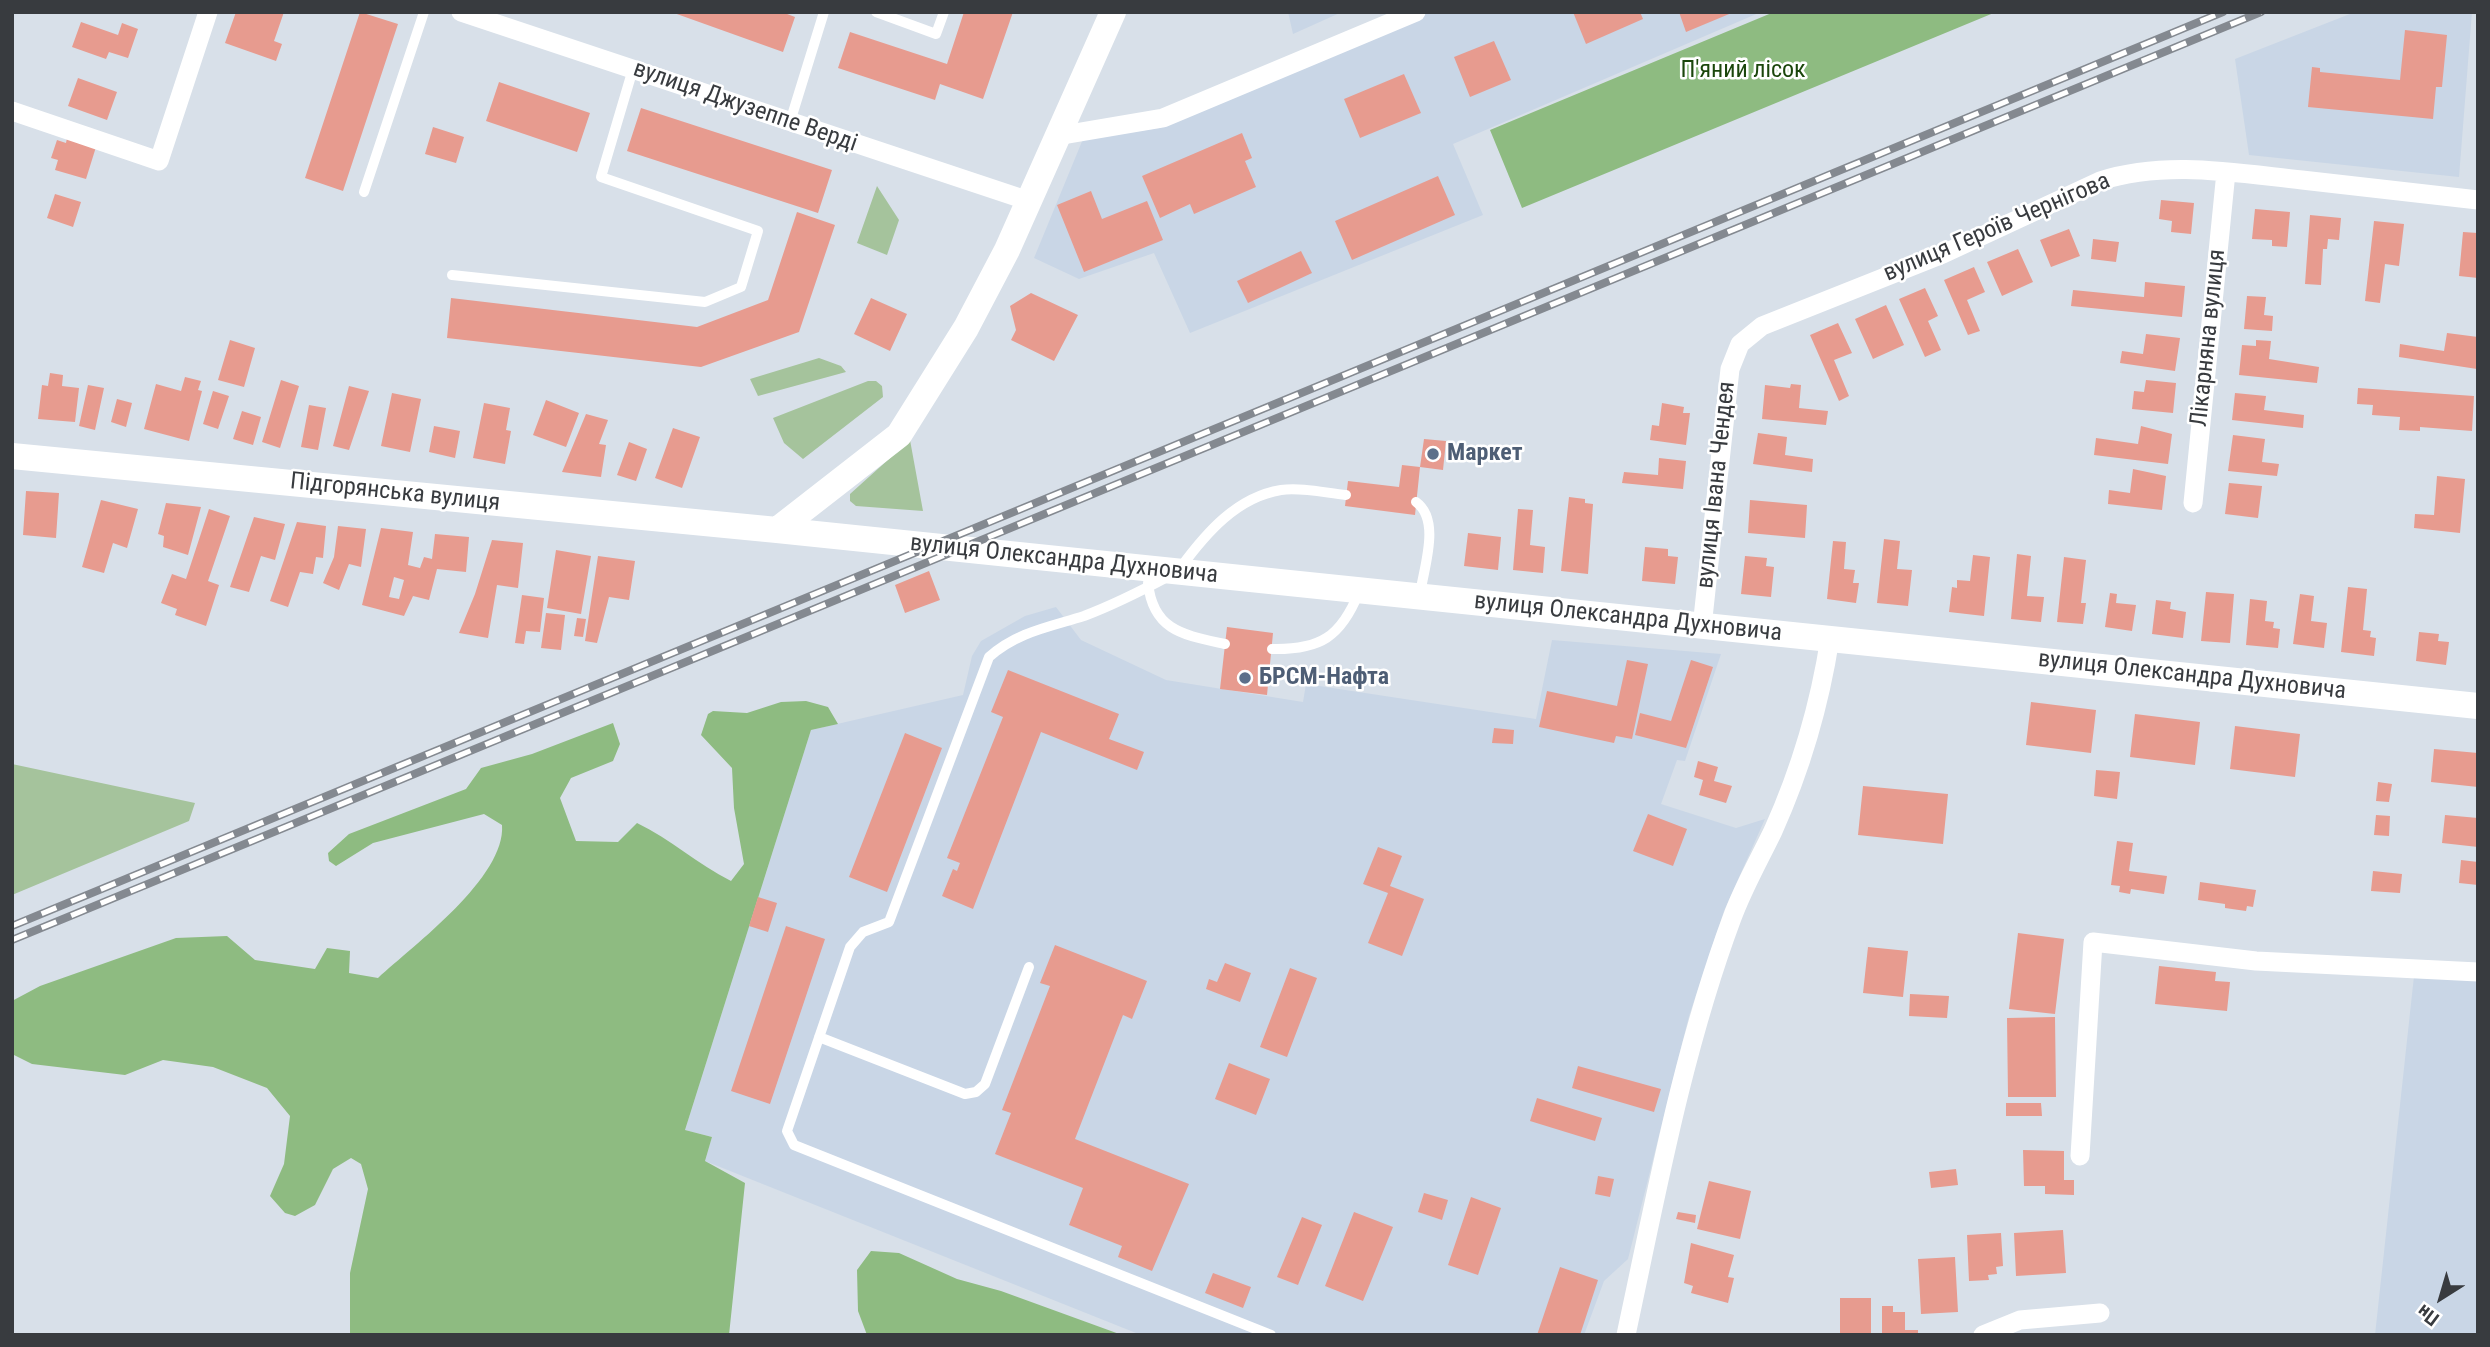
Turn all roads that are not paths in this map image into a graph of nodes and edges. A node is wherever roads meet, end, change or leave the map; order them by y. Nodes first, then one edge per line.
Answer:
1 (208, 12) edge
2 (424, 12) edge
3 (461, 12) edge
4 (824, 12) edge
5 (876, 12) edge
6 (944, 12) edge
7 (1113, 12) edge
8 (1416, 12) edge
9 (632, 69) junction
10 (12, 111) edge
11 (790, 122) junction
12 (1057, 136) junction
13 (2226, 172) junction
14 (365, 192) dead end
15 (2478, 200) edge
16 (1029, 201) junction
17 (452, 275) dead end
18 (1740, 344) joint
19 (12, 456) edge
20 (1346, 495) dead end
21 (1416, 502) dead end
22 (2193, 503) dead end
23 (778, 530) junction
24 (1177, 572) junction
25 (1147, 578) junction
26 (1359, 591) junction
27 (1420, 598) junction
28 (1702, 627) junction
29 (1830, 638) junction
30 (1225, 644) dead end
31 (1272, 649) dead end
32 (2478, 705) edge
33 (1028, 967) dead end
34 (2478, 972) edge
35 (819, 1037) junction
36 (2081, 1156) dead end
37 (2100, 1312) dead end
38 (1271, 1335) edge
39 (1626, 1335) edge
40 (1983, 1335) edge

1 - 10 street
2 - 14 lane
3 - 9 street, вулиця Джузеппе Верді
4 - 11 lane
5 - 6 lane
7 - 12 main road
8 - 12 street
9 - 11 street, вулиця Джузеппе Верді
9 - 17 lane
11 - 16 street, вулиця Джузеппе Верді
12 - 16 main road
13 - 15 street, вулиця Героїв Чернігова
13 - 18 street, вулиця Героїв Чернігова
13 - 22 street, Лікарняна вулиця
16 - 23 main road
18 - 28 street, вулиця Івана Чендея
19 - 23 main road, Підгорянська вулиця
20 - 24 lane
21 - 27 lane
23 - 25 main road, вулиця Олександра Духновича
24 - 25 main road, вулиця Олександра Духновича
24 - 26 main road, вулиця Олександра Духновича
25 - 30 lane
25 - 35 lane
26 - 27 main road, вулиця Олександра Духновича
26 - 31 lane
27 - 28 main road, вулиця Олександра Духновича
28 - 29 main road, вулиця Олександра Духновича
29 - 32 main road, вулиця Олександра Духновича
29 - 39 street
33 - 35 lane
34 - 36 street
35 - 38 lane
37 - 40 street

